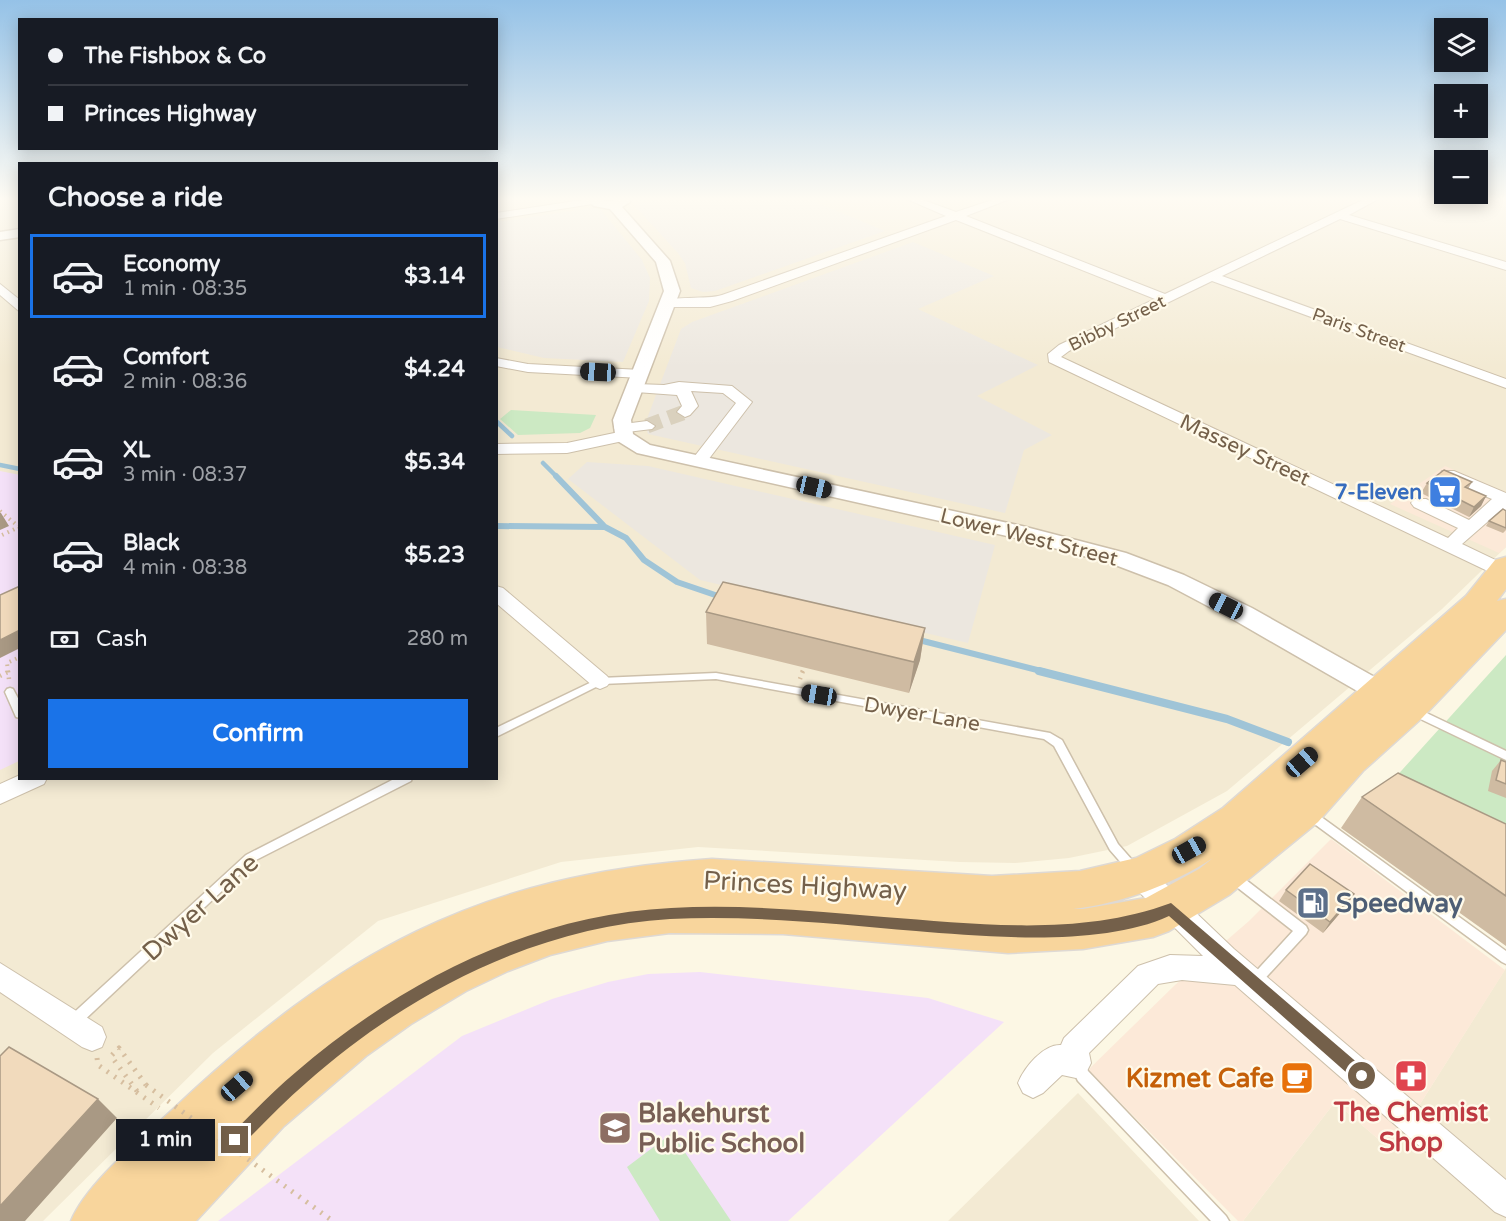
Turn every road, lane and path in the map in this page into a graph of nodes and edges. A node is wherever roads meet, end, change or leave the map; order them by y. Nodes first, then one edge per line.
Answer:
1 (658, 254) edge
2 (850, 254) edge
3 (1053, 254) edge
4 (1259, 254) edge
5 (1467, 254) edge
6 (1506, 266) edge
7 (1212, 277) junction
8 (0, 288) edge
9 (1166, 299) junction
10 (669, 303) junction
11 (18, 306) edge
12 (1054, 357) joint
13 (498, 362) edge
14 (638, 381) junction
15 (1506, 384) edge
16 (664, 390) junction
17 (685, 412) dead end
18 (647, 426) tunnel mouth
19 (622, 432) junction
20 (498, 449) edge
21 (699, 461) junction
22 (1447, 475) edge
23 (1420, 503) dead end
24 (1502, 504) edge
25 (0, 511) edge
26 (18, 526) edge
27 (18, 527) edge
28 (1470, 527) junction
29 (0, 536) edge
30 (1449, 546) junction
31 (1504, 569) edge
32 (498, 593) edge
33 (1506, 610) edge
34 (18, 658) edge
35 (8, 672) junction
36 (0, 676) edge
37 (600, 681) junction
38 (10, 692) joint
39 (1395, 700) junction
40 (18, 710) edge
41 (498, 732) edge
42 (1506, 756) edge
43 (32, 780) edge
44 (403, 780) edge
45 (0, 795) edge
46 (1304, 810) junction
47 (1226, 872) junction
48 (1140, 876) junction
49 (1171, 909) junction
50 (1506, 958) edge
51 (0, 976) edge
52 (1247, 978) junction
53 (82, 1030) junction
54 (1076, 1063) junction
55 (1033, 1083) dead end
56 (141, 1095) junction
57 (168, 1114) dead end
58 (1506, 1201) edge
59 (330, 1219) dead end
60 (99, 1221) edge
61 (159, 1221) edge
62 (1221, 1221) edge

1 - 10 street
2 - 10 street
3 - 9 street
4 - 7 street, Bibby Street
5 - 6 street
7 - 9 street, Bibby Street
7 - 15 street, Paris Street
8 - 11 street
9 - 12 street, Bibby Street
10 - 14 street
12 - 30 street, Massey Street
13 - 14 street
14 - 16 street
14 - 19 street
16 - 17 street
16 - 21 street
18 - 19 street
19 - 20 street
19 - 21 street, Lower West Street
21 - 39 street, Lower West Street
22 - 24 street
23 - 28 street
24 - 28 street
25 - 26 path
27 - 29 path
28 - 30 street
30 - 31 street, Massey Street
31 - 39 highway, Princes Highway
32 - 37 street
33 - 39 highway, Princes Highway
34 - 35 path
35 - 36 path
35 - 38 path
37 - 41 lane, Dwyer Lane
37 - 48 lane, Dwyer Lane
38 - 40 lane
39 - 42 lane
39 - 46 highway, Princes Highway
39 - 48 highway, Princes Highway
43 - 45 street
44 - 53 lane, Dwyer Lane
46 - 47 highway, Princes Highway
46 - 50 lane
47 - 49 highway, Princes Highway
47 - 52 lane
48 - 49 street
48 - 60 highway, Princes Highway
49 - 52 street
49 - 61 highway, Princes Highway
51 - 53 street
52 - 54 street
52 - 58 street
53 - 56 path
54 - 55 street
54 - 62 lane
56 - 57 path
56 - 59 path, bridge

